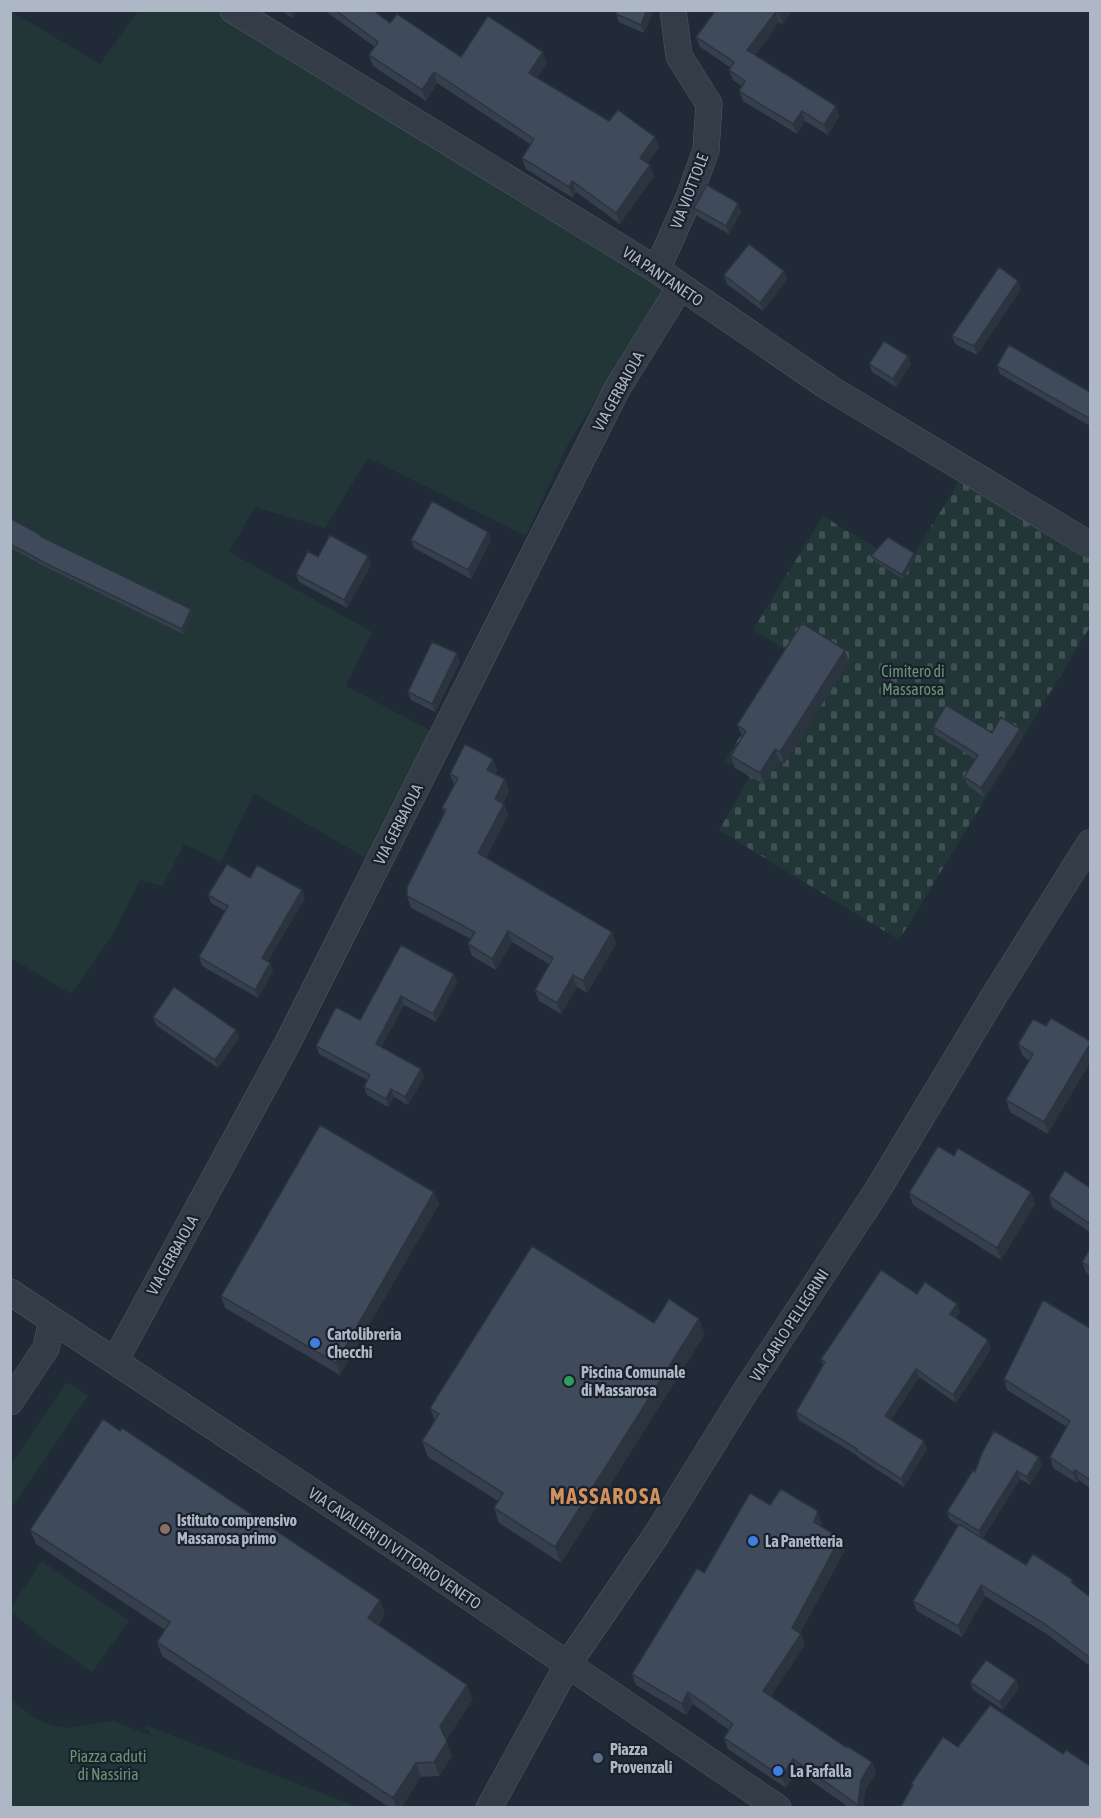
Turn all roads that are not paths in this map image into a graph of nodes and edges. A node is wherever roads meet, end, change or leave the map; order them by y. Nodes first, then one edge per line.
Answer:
1 (233, 10) edge
2 (673, 10) edge
3 (657, 270) junction
4 (680, 287) junction
5 (1090, 545) edge
6 (1090, 843) edge
7 (10, 1292) edge
8 (52, 1321) junction
9 (114, 1361) junction
10 (10, 1402) edge
11 (568, 1664) junction
12 (489, 1808) edge
13 (778, 1808) edge

1 - 3 street, VIA PANTANETO
2 - 3 street, VIA VIOTTOLE
3 - 4 street, VIA PANTANETO
4 - 5 street, VIA PANTANETO
4 - 9 street, VIA GERBAIOLA
6 - 11 street, VIA CARLO PELLEGRINI
7 - 8 street, VIA CAVALIERI DI VITTORIO VENETO
8 - 9 street, VIA CAVALIERI DI VITTORIO VENETO
8 - 10 street
9 - 11 street, VIA CAVALIERI DI VITTORIO VENETO
11 - 12 street, VIA CARLO PELLEGRINI
11 - 13 street, VIA CAVALIERI DI VITTORIO VENETO

